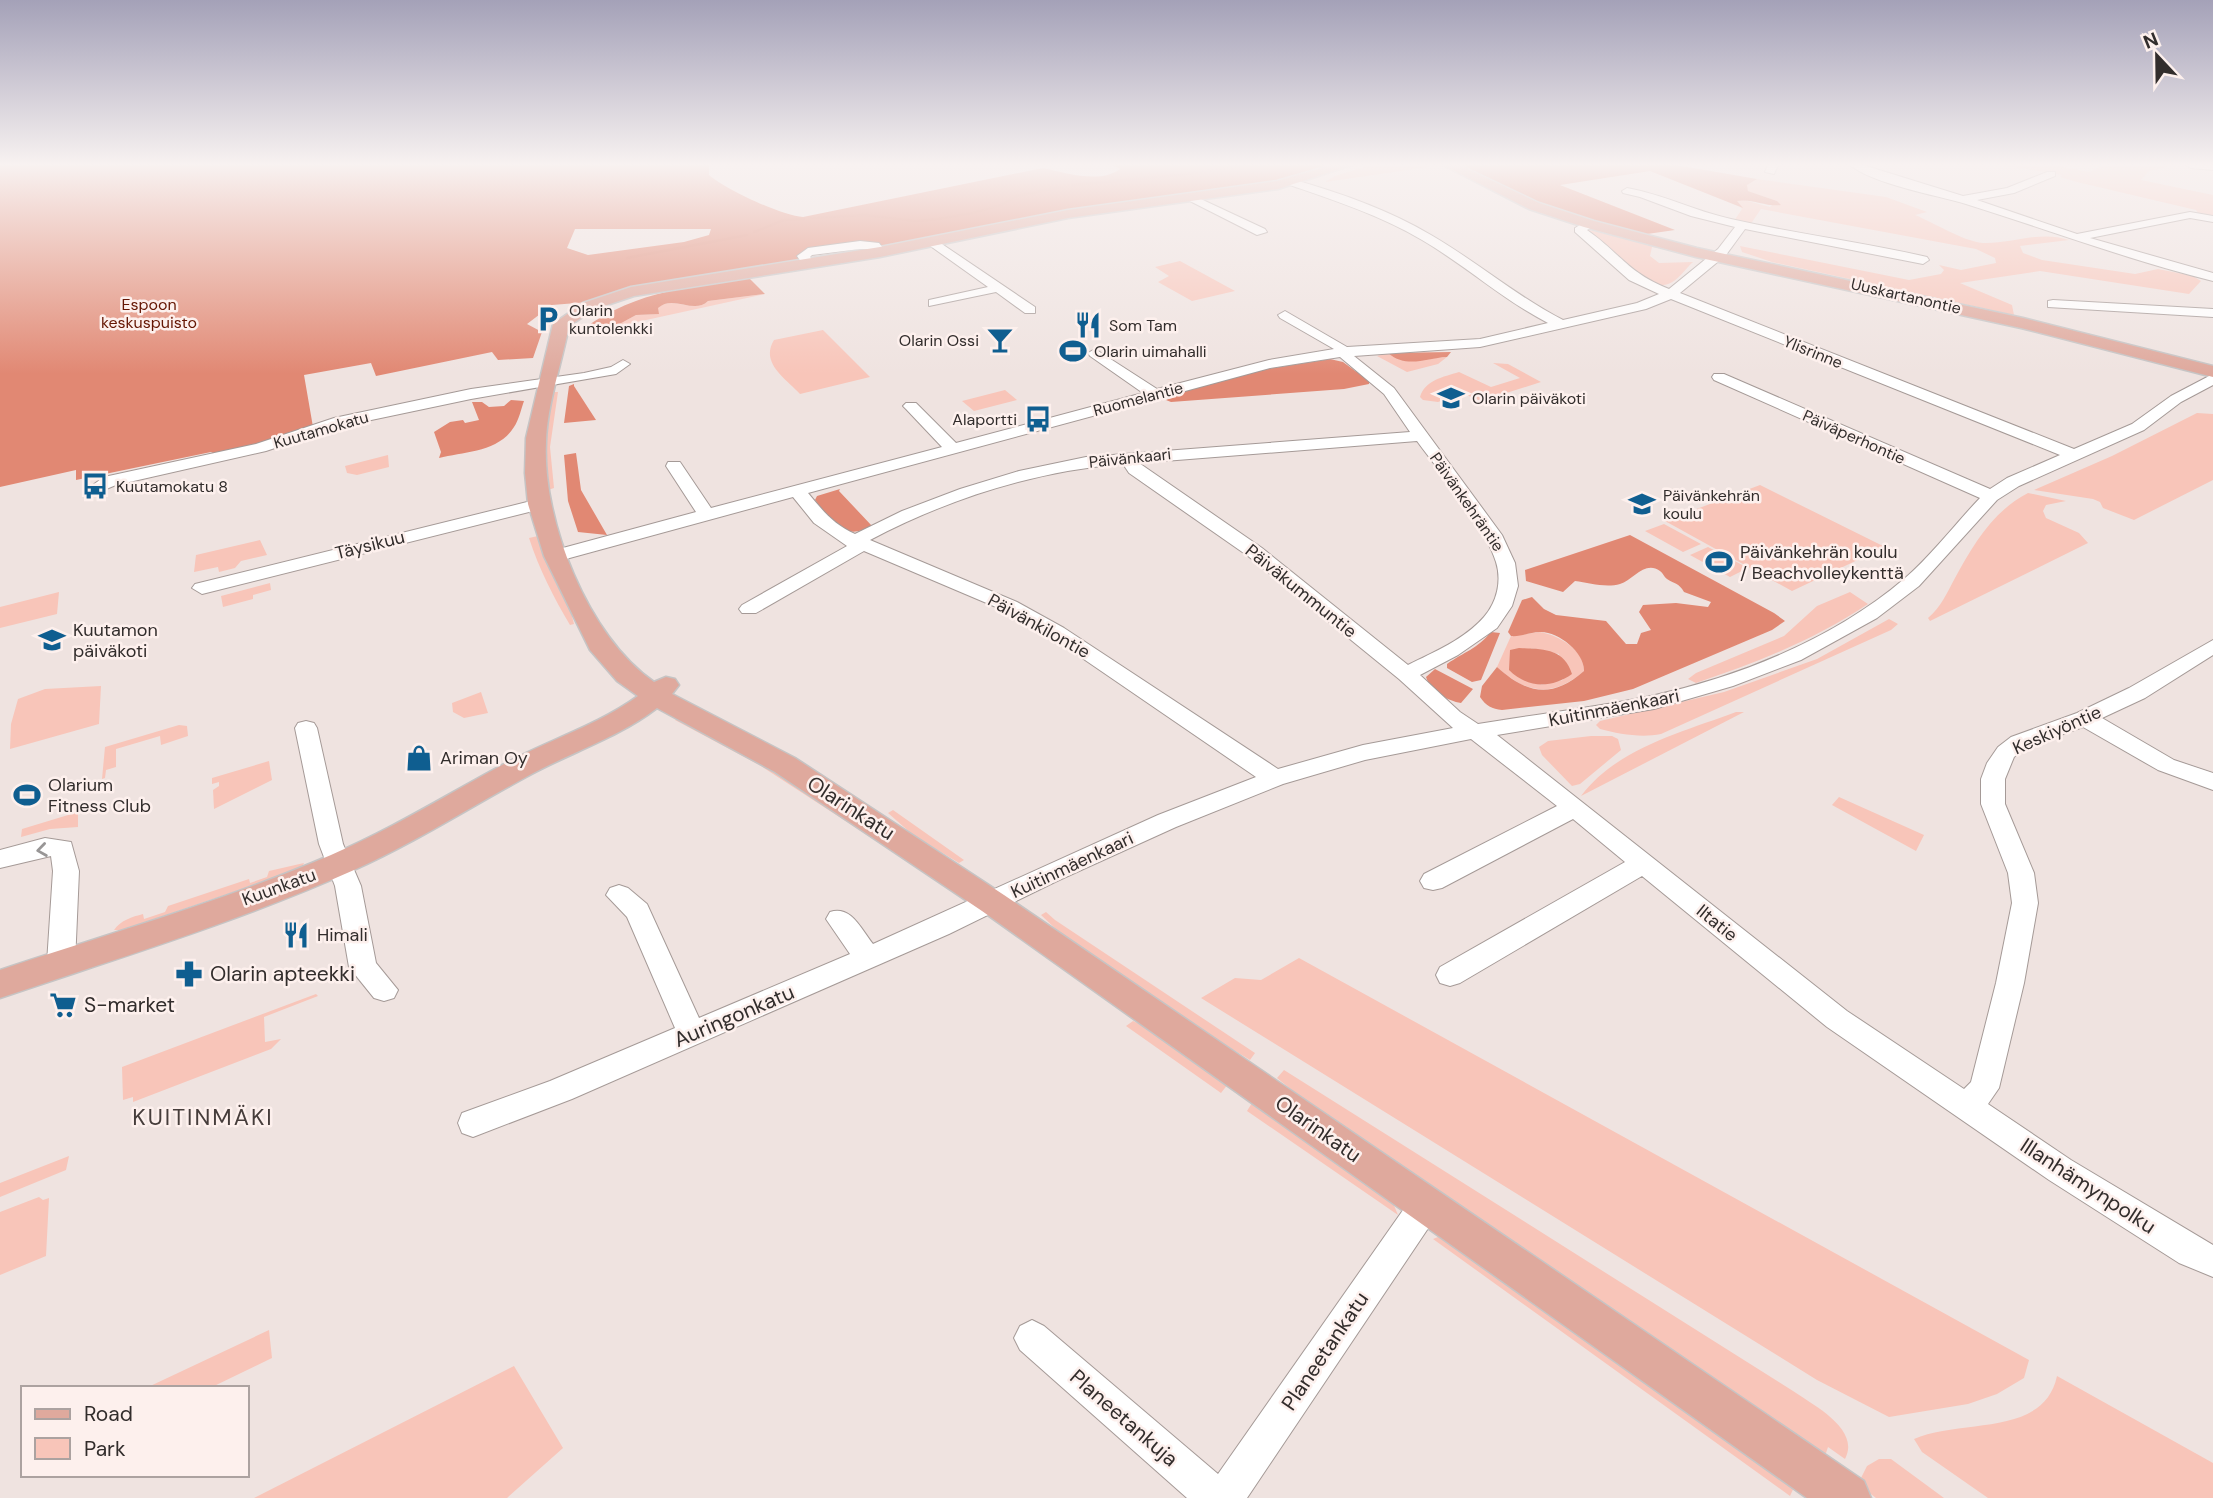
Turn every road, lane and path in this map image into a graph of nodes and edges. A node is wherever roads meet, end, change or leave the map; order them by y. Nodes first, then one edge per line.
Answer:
1 (967, 235) edge
2 (1421, 235) edge
3 (1587, 235) edge
4 (1631, 235) edge
5 (1734, 235) edge
6 (1793, 235) edge
7 (2066, 235) edge
8 (2090, 235) edge
9 (2080, 237) dead end
10 (933, 242) junction
11 (1717, 257) junction
12 (1923, 260) dead end
13 (2213, 277) edge
14 (999, 288) junction
15 (1669, 295) junction
16 (934, 303) dead end
17 (2053, 303) dead end
18 (1030, 310) dead end
19 (2213, 313) edge
20 (1285, 315) dead end
21 (1562, 325) junction
22 (1343, 352) junction
23 (1095, 353) dead end
24 (623, 365) dead end
25 (2207, 370) edge
26 (1719, 377) dead end
27 (546, 383) junction
28 (1155, 395) junction
29 (911, 406) dead end
30 (1421, 436) junction
31 (953, 449) junction
32 (2074, 455) junction
33 (1126, 457) junction
34 (674, 466) dead end
35 (99, 487) dead end
36 (797, 491) junction
37 (1991, 496) junction
38 (539, 504) junction
39 (707, 515) junction
40 (857, 544) junction
41 (555, 556) junction
42 (202, 587) dead end
43 (749, 609) dead end
44 (2213, 646) edge
45 (1406, 674) junction
46 (656, 690) junction
47 (2085, 718) junction
48 (306, 728) dead end
49 (1473, 732) junction
50 (1275, 778) junction
51 (2213, 782) edge
52 (1574, 808) junction
53 (0, 859) edge
54 (1643, 863) junction
55 (339, 864) junction
56 (1433, 881) dead end
57 (620, 895) dead end
58 (993, 902) junction
59 (839, 919) dead end
60 (868, 958) junction
61 (61, 963) junction
62 (1450, 975) dead end
63 (0, 984) edge
64 (384, 990) dead end
65 (692, 1033) junction
66 (1967, 1106) junction
67 (473, 1124) dead end
68 (1426, 1204) junction
69 (2213, 1261) edge
70 (1032, 1338) dead end
71 (1216, 1498) edge
72 (1224, 1498) edge
73 (1847, 1498) edge

1 - 10 main road, Olarinkatu
2 - 21 street
3 - 15 street, Ylisrinne
4 - 11 main road, Uuskartanontie
5 - 11 street, Ruomelantie
6 - 12 street
7 - 13 street
8 - 9 street
10 - 14 street
10 - 27 main road, Olarinkatu
11 - 15 street, Ruomelantie
11 - 25 main road, Uuskartanontie
14 - 16 street
14 - 18 street
15 - 21 street, Ruomelantie
15 - 32 street, Ylisrinne
17 - 19 street
20 - 22 street, Päivänkehräntie
21 - 22 street, Ruomelantie
22 - 28 street, Ruomelantie
22 - 30 street, Päivänkehräntie
23 - 28 street
24 - 27 street, Kuutamokatu
25 - 32 street, Kuitinmäenkaari
26 - 37 street, Päiväperhontie
27 - 35 street, Kuutamokatu
27 - 38 main road, Olarinkatu
28 - 31 street, Ruomelantie
29 - 31 street
30 - 33 street, Päivänkaari
30 - 45 street, Päivänkehräntie
31 - 36 street, Ruomelantie
32 - 37 street, Kuitinmäenkaari
33 - 40 street, Päivänkaari
33 - 45 street, Päiväkummuntie
34 - 39 street
36 - 39 street, Ruomelantie
36 - 40 street, Päivänkilontie
37 - 49 street, Kuitinmäenkaari
38 - 41 main road, Olarinkatu
38 - 42 street, Täysikuu
39 - 41 street, Ruomelantie
40 - 43 street
40 - 50 street, Päivänkilontie
41 - 46 main road, Olarinkatu
44 - 47 street, Keskiyöntie
45 - 49 street, Päiväkummuntie
46 - 55 main road, Kuunkatu
46 - 58 main road, Olarinkatu
47 - 51 street
47 - 66 street, Keskiyöntie
48 - 55 street
49 - 50 street, Kuitinmäenkaari
49 - 52 street, Iltatie
50 - 58 street, Kuitinmäenkaari
52 - 54 street, Iltatie
52 - 56 street
61 -> 53 street
54 - 62 street
54 - 66 street, Iltatie
55 - 61 main road, Kuunkatu
55 - 64 street
57 - 65 street
58 - 60 street, Auringonkatu
58 - 68 main road, Olarinkatu
59 - 60 street
60 - 65 street, Auringonkatu
61 - 63 main road, Kuunkatu
65 - 67 street, Auringonkatu
66 - 69 street, Illanhämynpolku
68 - 72 street, Planeetankatu
68 - 73 main road, Olarinkatu
70 - 71 street, Planeetankuja

